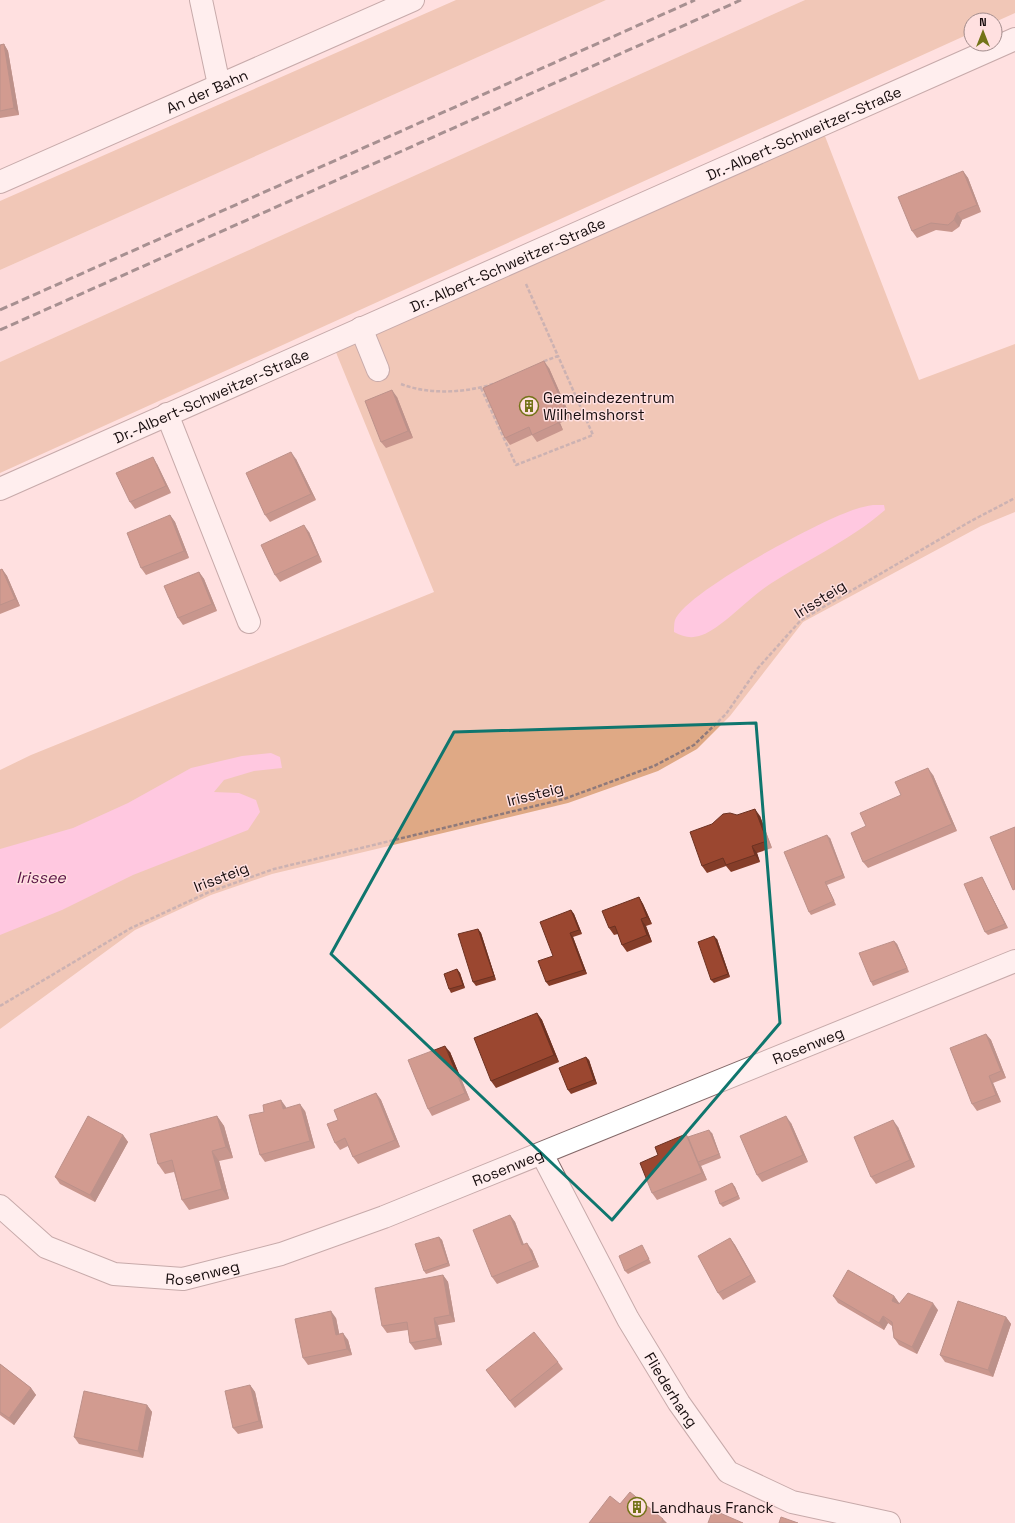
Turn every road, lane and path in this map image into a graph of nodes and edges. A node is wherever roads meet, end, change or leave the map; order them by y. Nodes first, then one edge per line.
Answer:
1 (201, 0) edge
2 (413, 0) edge
3 (1015, 39) edge
4 (218, 85) junction
5 (0, 182) edge
6 (515, 260) junction
7 (361, 328) junction
8 (558, 356) junction
9 (539, 364) edge
10 (378, 370) joint
11 (502, 380) edge
12 (481, 388) junction
13 (168, 414) junction
14 (0, 489) edge
15 (1015, 498) edge
16 (249, 622) dead end
17 (1015, 961) edge
18 (0, 1006) edge
19 (542, 1154) junction
20 (0, 1206) edge
21 (889, 1523) edge

1 - 4 street
2 - 4 street, An der Bahn
3 - 6 street, Dr.-Albert-Schweitzer-Straße
4 - 5 street, An der Bahn
6 - 7 street, Dr.-Albert-Schweitzer-Straße
6 - 8 path
7 - 10 street
7 - 13 street, Dr.-Albert-Schweitzer-Straße
8 - 9 path
8 - 12 path
10 - 12 path
11 - 12 path
13 - 14 street, Dr.-Albert-Schweitzer-Straße
13 - 16 street
15 - 18 path, Irissteig
17 - 19 street, Rosenweg
19 - 20 street, Rosenweg
19 - 21 street, Fliederhang

